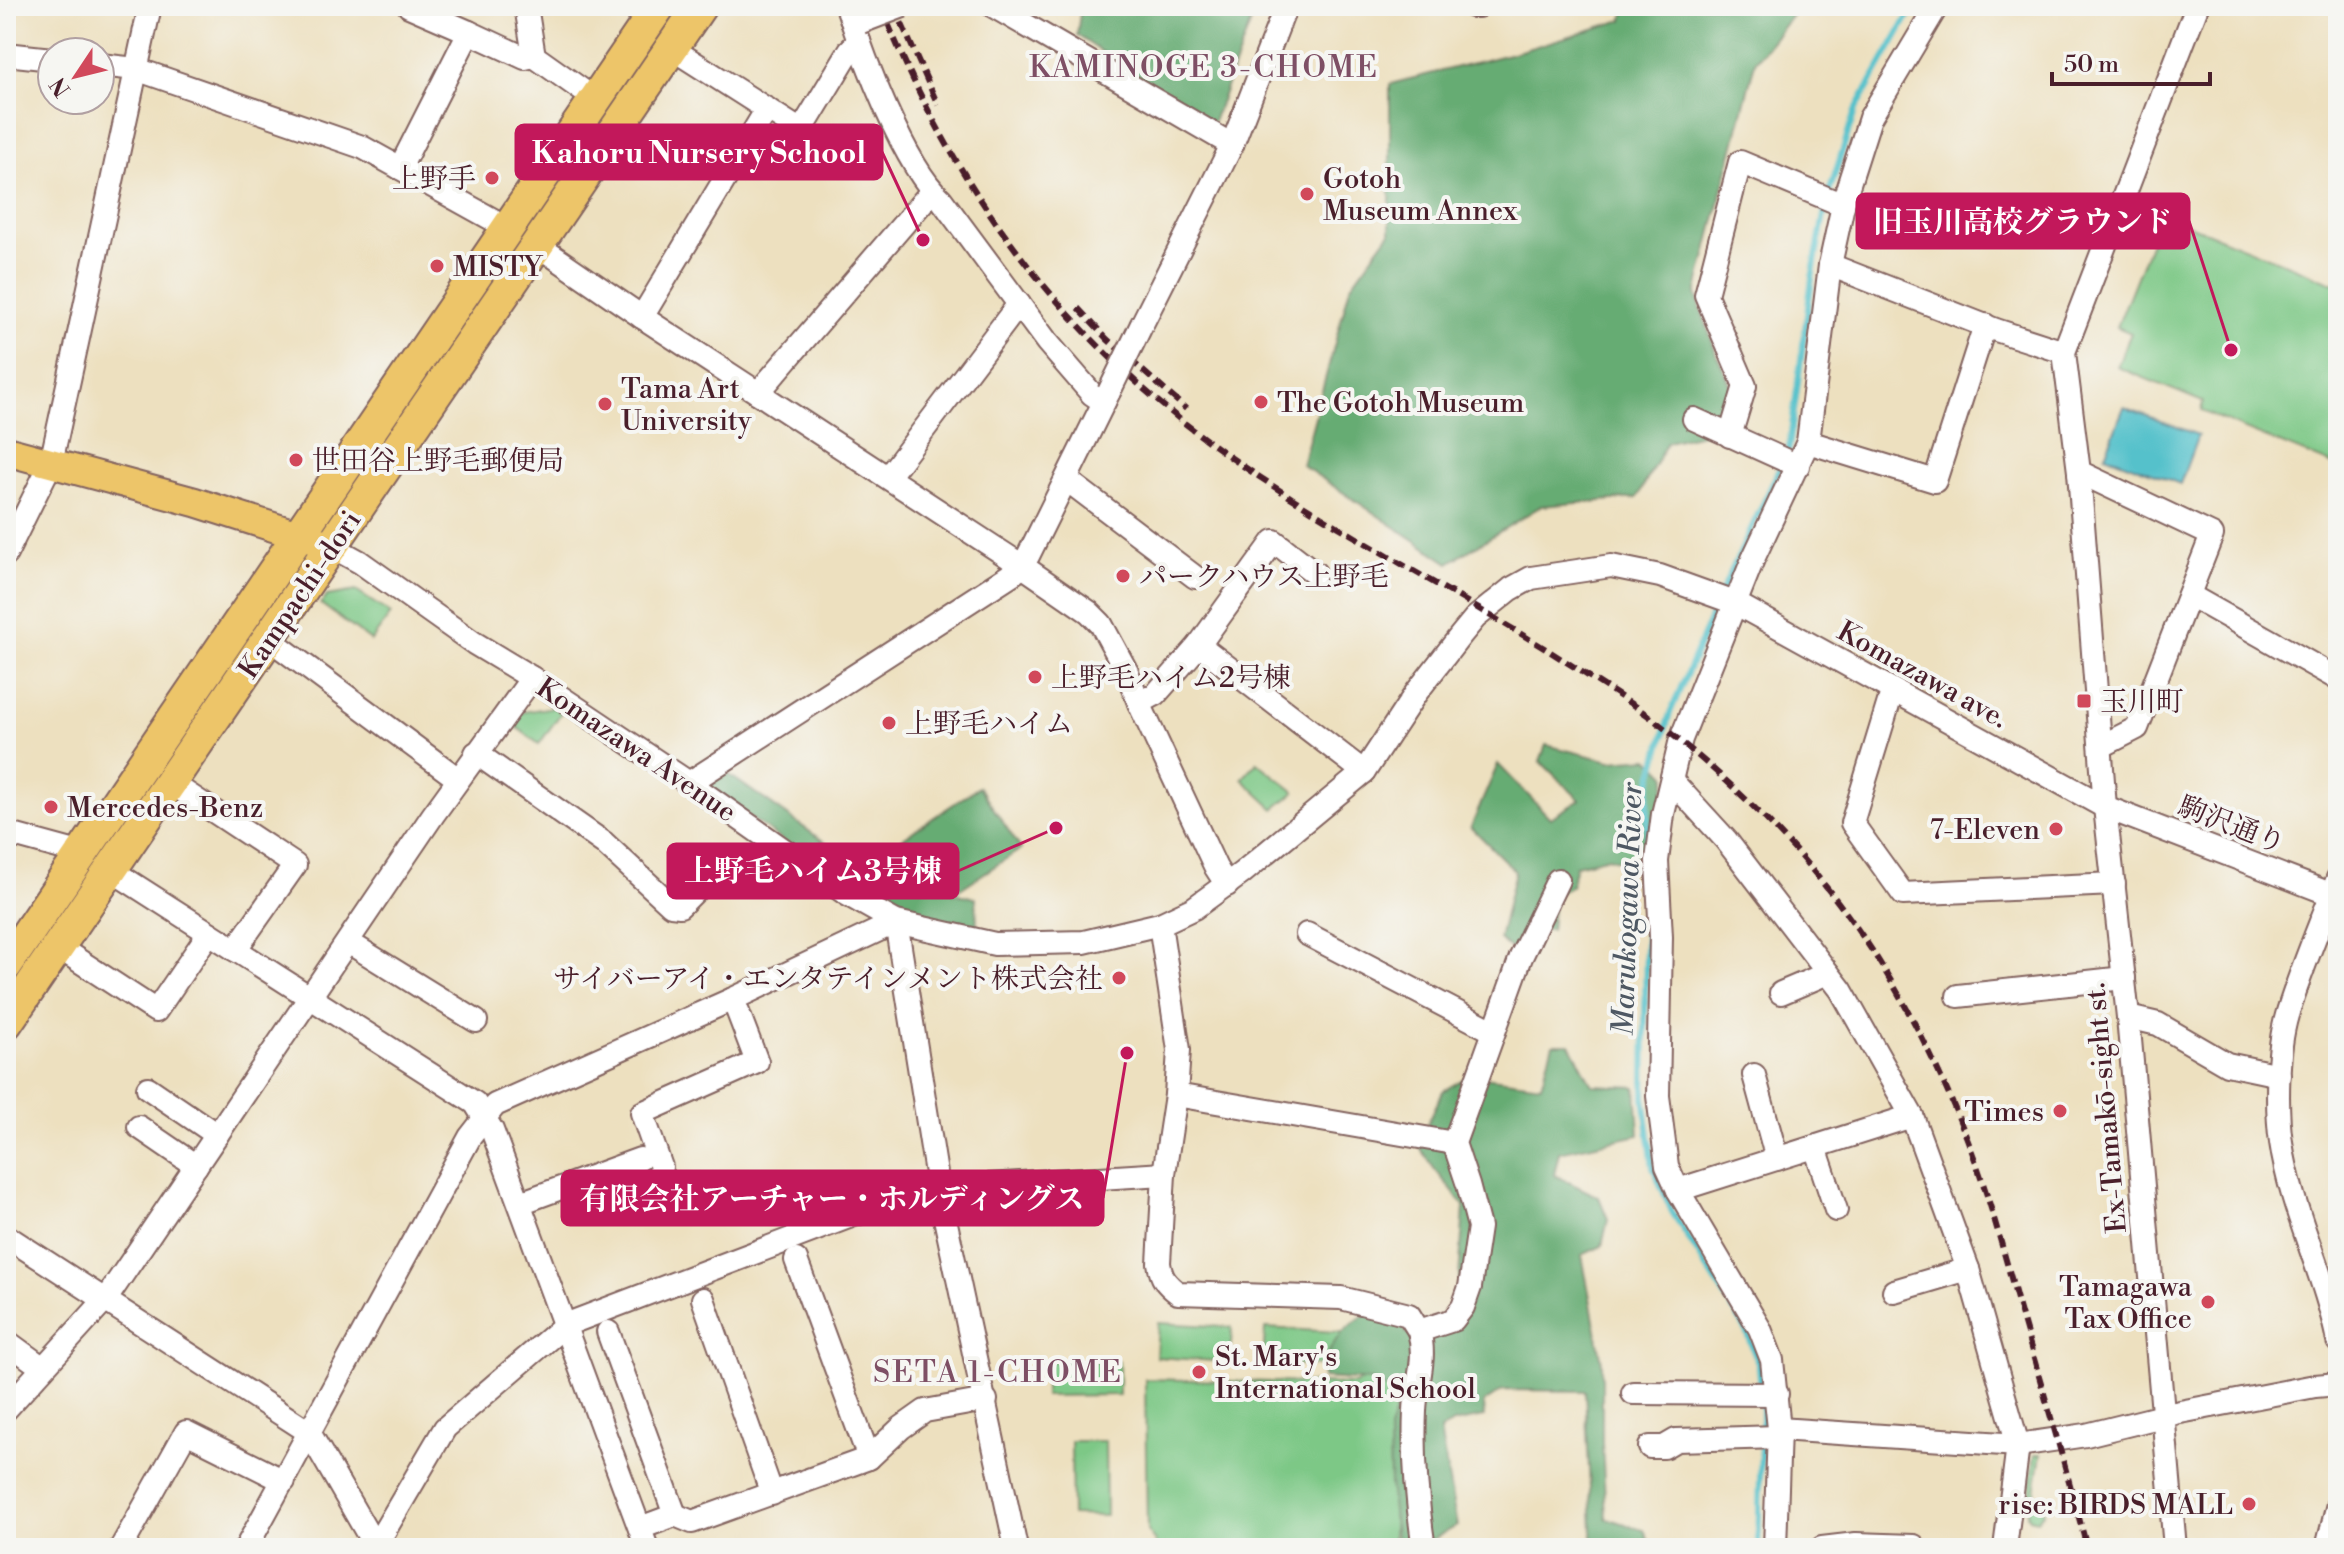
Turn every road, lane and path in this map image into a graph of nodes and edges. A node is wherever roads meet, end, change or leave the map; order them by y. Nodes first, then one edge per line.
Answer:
1 (150, 6) edge
2 (409, 6) edge
3 (526, 6) edge
4 (659, 6) edge
5 (700, 6) edge
6 (903, 6) edge
7 (993, 6) edge
8 (1286, 6) edge
9 (1472, 6) edge
10 (1478, 6) edge
11 (1937, 6) edge
12 (2197, 6) edge
13 (855, 24) edge
14 (469, 32) junction
15 (671, 48) junction
16 (6, 54) edge
17 (534, 56) junction
18 (36, 57) edge
19 (116, 67) edge
20 (136, 69) junction
21 (596, 100) junction
22 (767, 109) junction
23 (1232, 145) junction
24 (400, 168) junction
25 (932, 191) junction
26 (1843, 205) junction
27 (508, 228) junction
28 (537, 245) junction
29 (1830, 265) junction
30 (1019, 304) junction
31 (642, 317) junction
32 (1985, 325) junction
33 (2064, 352) junction
34 (758, 393) junction
35 (1106, 397) junction
36 (1694, 419) dead end
37 (1730, 436) junction
38 (1808, 442) junction
39 (6, 451) edge
40 (51, 463) junction
41 (1798, 466) junction
42 (2079, 472) junction
43 (888, 477) junction
44 (1067, 480) junction
45 (300, 535) junction
46 (331, 546) junction
47 (6, 554) edge
48 (1021, 565) junction
49 (1315, 573) dead end
50 (1195, 577) dead end
51 (1712, 594) joint
52 (2189, 595) junction
53 (1735, 603) junction
54 (268, 638) junction
55 (1199, 645) junction
56 (532, 678) junction
57 (2338, 679) edge
58 (1892, 692) junction
59 (1139, 703) junction
60 (2102, 746) junction
61 (476, 753) junction
62 (1364, 772) junction
63 (458, 779) junction
64 (1672, 781) junction
65 (171, 783) junction
66 (689, 783) junction
67 (2105, 807) junction
68 (6, 833) edge
69 (83, 854) junction
70 (718, 868) dead end
71 (111, 870) junction
72 (1558, 880) dead end
73 (2114, 884) junction
74 (1227, 885) junction
75 (2336, 890) edge
76 (896, 922) junction
77 (1160, 924) junction
78 (209, 933) junction
79 (1307, 934) dead end
80 (348, 942) junction
81 (58, 947) junction
82 (235, 950) junction
83 (6, 965) edge
84 (1828, 973) junction
85 (2124, 978) junction
86 (1781, 993) dead end
87 (1958, 996) dead end
88 (310, 998) junction
89 (733, 999) junction
90 (2128, 1017) junction
91 (476, 1021) dead end
92 (6, 1023) edge
93 (1493, 1031) junction
94 (1754, 1075) dead end
95 (2279, 1075) junction
96 (148, 1088) dead end
97 (1176, 1095) junction
98 (1912, 1116) junction
99 (483, 1117) junction
100 (139, 1127) dead end
101 (217, 1135) junction
102 (1454, 1143) junction
103 (1815, 1147) junction
104 (1777, 1159) junction
105 (196, 1166) junction
106 (1164, 1174) junction
107 (938, 1186) junction
108 (1678, 1190) junction
109 (520, 1203) junction
110 (1836, 1210) dead end
111 (6, 1236) edge
112 (796, 1260) dead end
113 (1968, 1269) junction
114 (1894, 1291) dead end
115 (106, 1299) junction
116 (703, 1299) dead end
117 (565, 1325) junction
118 (1419, 1331) junction
119 (608, 1332) dead end
120 (6, 1341) edge
121 (2338, 1341) edge
122 (43, 1368) junction
123 (2338, 1384) edge
124 (1633, 1393) dead end
125 (1766, 1394) junction
126 (986, 1400) junction
127 (6, 1409) edge
128 (2161, 1417) junction
129 (309, 1432) junction
130 (1768, 1442) junction
131 (2018, 1445) junction
132 (1650, 1447) dead end
133 (1704, 1450) dead end
134 (869, 1458) junction
135 (284, 1481) junction
136 (772, 1494) junction
137 (2338, 1504) edge
138 (675, 1515) junction
139 (643, 1538) edge
140 (1914, 1546) dead end
141 (375, 1547) edge
142 (121, 1548) edge
143 (246, 1548) edge
144 (1016, 1548) edge
145 (1424, 1548) edge
146 (1775, 1548) edge
147 (1822, 1548) edge
148 (2005, 1548) edge
149 (2175, 1548) edge
150 (2327, 1548) edge

1 - 20 street
2 - 14 street
3 - 17 street
4 - 21 highway, Kampachi-dori
5 - 15 highway, Kampachi-dori
6 - 13 street, bridge
7 - 23 street
8 - 23 street
9 - 10 street
11 - 26 street
12 - 33 street
13 - 22 street
13 - 25 street
14 - 17 street
14 - 24 street
15 - 22 street
15 - 28 highway, Kampachi-dori
16 - 18 street
17 - 21 street
19 - 20 street
20 - 24 street
20 - 40 street
21 - 27 highway, Kampachi-dori
22 - 31 street
23 - 35 street, bridge
24 - 27 street
25 - 30 street
25 - 34 street
26 - 29 street
26 - 37 street
27 - 45 highway, Kampachi-dori
28 - 31 street
28 - 46 highway, Kampachi-dori
29 - 32 street
29 - 38 street
30 - 35 street
30 - 43 street
31 - 34 street
32 - 33 street
32 - 38 street
33 - 42 street, Ex-Tamakō-sight st.
34 - 43 street
35 - 44 street
36 - 37 street
37 - 41 street
38 - 41 street
39 - 40 main road, Komazawa Avenue
40 - 45 main road, Komazawa Avenue
40 - 47 street
41 - 53 street
42 - 52 street
42 - 60 street, Ex-Tamakō-sight st.
43 - 48 street
44 - 48 street
44 - 50 street
45 - 46 main road, Komazawa Avenue
45 - 69 highway, Kampachi-dori
46 - 54 highway, Kampachi-dori
46 - 56 street, Komazawa Avenue
48 - 59 street
48 - 66 street
49 - 55 street
51 - 53 street, Komazawa ave.
51 - 62 street, Komazawa Avenue
52 - 57 street
52 - 60 street
53 - 58 street, Komazawa ave.
53 - 64 street
54 - 63 street
54 - 65 highway, Kampachi-dori
55 - 59 street
55 - 62 street
56 - 61 street
56 - 66 street, Komazawa Avenue
58 - 67 street, Komazawa ave.
58 - 73 street
59 - 74 street
60 - 67 street, Ex-Tamakō-sight st.
61 - 63 street
61 - 70 street
62 - 74 street, Komazawa Avenue
63 - 80 street
64 - 84 street
64 - 108 street
65 - 71 highway, Kampachi-dori
65 - 82 street
66 - 76 street, Komazawa Avenue
67 - 73 street, Ex-Tamakō-sight st.
67 - 75 street, 駒沢通り
68 - 69 street
69 - 83 highway, Kampachi-dori
71 - 78 street
71 - 81 highway, Kampachi-dori
72 - 93 street
73 - 85 street, Ex-Tamakō-sight st.
74 - 77 street, Komazawa Avenue
75 - 95 street
76 - 77 street, Komazawa Avenue
76 - 89 street
76 - 107 street
77 - 97 street
78 - 81 street
78 - 82 street
79 - 93 street
80 - 88 street
80 - 91 street
81 - 92 highway, Kampachi-dori
82 - 88 street
84 - 86 street
84 - 98 street
85 - 87 street
85 - 90 street, Ex-Tamakō-sight st.
88 - 99 street
88 - 101 street
89 - 99 street
89 - 109 street
90 - 95 street
90 - 128 street, Ex-Tamakō-sight st.
93 - 102 street
94 - 104 street
95 - 121 street
96 - 101 street
97 - 102 street
97 - 106 street
98 - 103 street
98 - 113 street
99 - 109 street
99 - 129 street
100 - 105 street
101 - 105 street
102 - 118 street
103 - 104 street
103 - 110 street
104 - 108 street
105 - 115 street
106 - 107 street
106 - 118 street
107 - 117 street
107 - 126 street
108 - 125 street
109 - 117 street
111 - 115 street
112 - 134 street
113 - 114 street
113 - 131 street
115 - 122 street
115 - 129 street
116 - 136 street
117 - 139 street
117 - 141 street
118 - 145 street
119 - 138 street
120 - 122 street
122 - 127 street
123 - 128 street
124 - 125 street
125 - 130 street
126 - 134 street
126 - 144 street
128 - 131 street
128 - 149 street, Ex-Tamakō-sight st.
129 - 135 street
129 - 141 street
130 - 131 street
130 - 132 street
130 - 133 street
130 - 146 street
131 - 148 street
134 - 136 street
135 - 142 street
135 - 143 street
136 - 138 street
137 - 150 street
138 - 139 street
140 - 147 street

